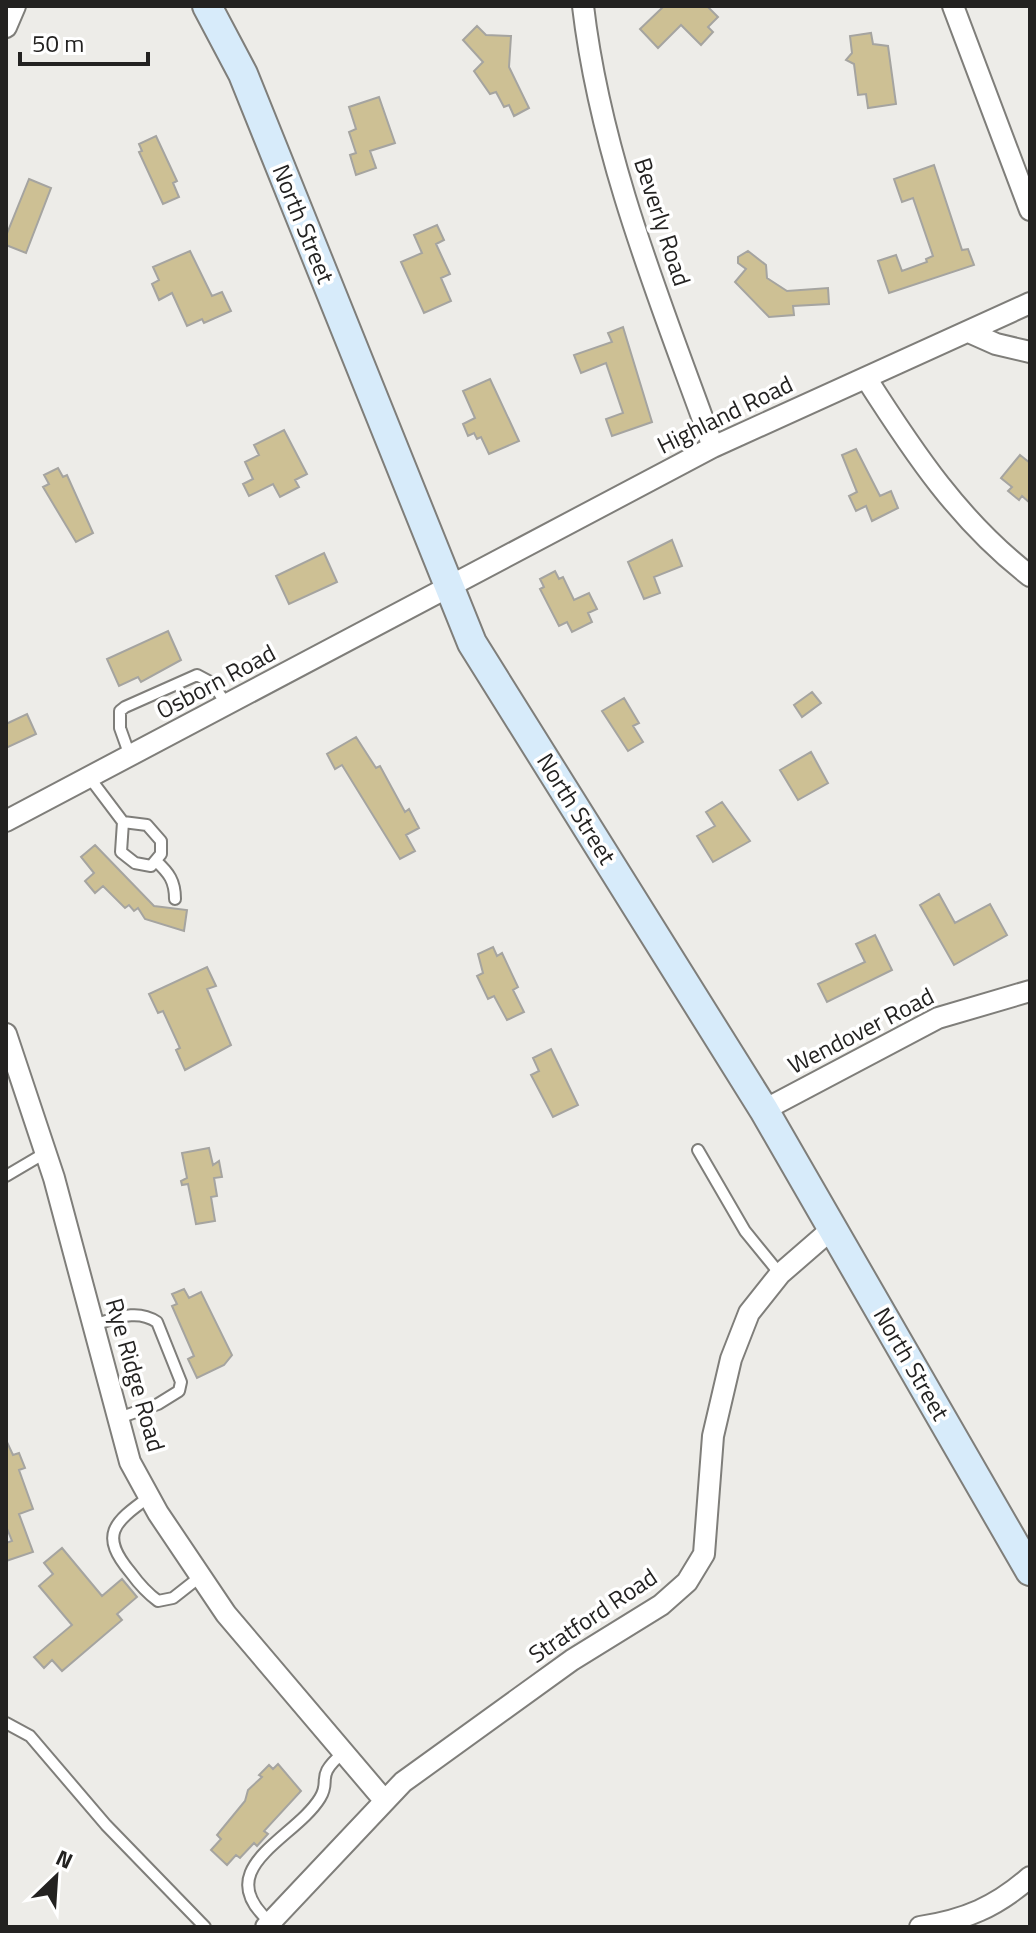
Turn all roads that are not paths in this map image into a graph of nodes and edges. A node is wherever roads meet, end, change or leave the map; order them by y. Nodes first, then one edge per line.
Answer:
1 (15, 6) edge
2 (207, 6) edge
3 (583, 6) edge
4 (953, 6) edge
5 (6, 27) edge
6 (1030, 210) edge
7 (1030, 303) edge
8 (969, 332) junction
9 (1030, 352) edge
10 (866, 378) junction
11 (713, 447) junction
12 (1030, 576) edge
13 (450, 588) junction
14 (227, 705) junction
15 (130, 756) junction
16 (89, 777) junction
17 (6, 821) edge
18 (123, 822) junction
19 (156, 861) junction
20 (175, 899) dead end
21 (1030, 991) edge
22 (6, 1034) edge
23 (764, 1110) junction
24 (698, 1150) dead end
25 (45, 1153) junction
26 (6, 1176) edge
27 (833, 1228) junction
28 (780, 1274) junction
29 (93, 1325) junction
30 (119, 1418) junction
31 (149, 1497) junction
32 (1030, 1571) edge
33 (201, 1576) junction
34 (6, 1723) edge
35 (344, 1752) junction
36 (384, 1800) junction
37 (1030, 1877) edge
38 (271, 1925) edge
39 (205, 1927) edge
40 (920, 1927) edge

1 - 5 street
2 - 13 main road, North Street
3 - 11 street, Beverly Road
4 - 6 street
7 - 8 street, Highland Road
8 - 9 street
8 - 10 street, Highland Road
10 - 11 street, Highland Road
10 - 12 street
11 - 13 street, Highland Road
13 - 14 street, Osborn Road
13 - 23 main road, North Street
14 - 15 street, Osborn Road
14 - 15 lane
15 - 16 street, Osborn Road
16 - 17 street, Osborn Road
16 - 18 lane
18 - 19 lane
18 - 19 lane
19 - 20 lane
21 - 23 street, Wendover Road
22 - 25 street, Rye Ridge Road
23 - 27 main road, North Street
24 - 28 lane
25 - 26 lane
25 - 29 street, Rye Ridge Road
27 - 28 street, Stratford Road
27 - 32 main road, North Street
28 - 36 street, Stratford Road
29 - 30 street, Rye Ridge Road
29 - 30 lane
30 - 31 street, Rye Ridge Road
31 - 33 street, Rye Ridge Road
31 - 33 lane
33 - 35 street, Rye Ridge Road
34 - 39 lane
35 - 36 street, Rye Ridge Road
35 - 38 lane
36 - 38 street, Stratford Road
37 - 40 street

